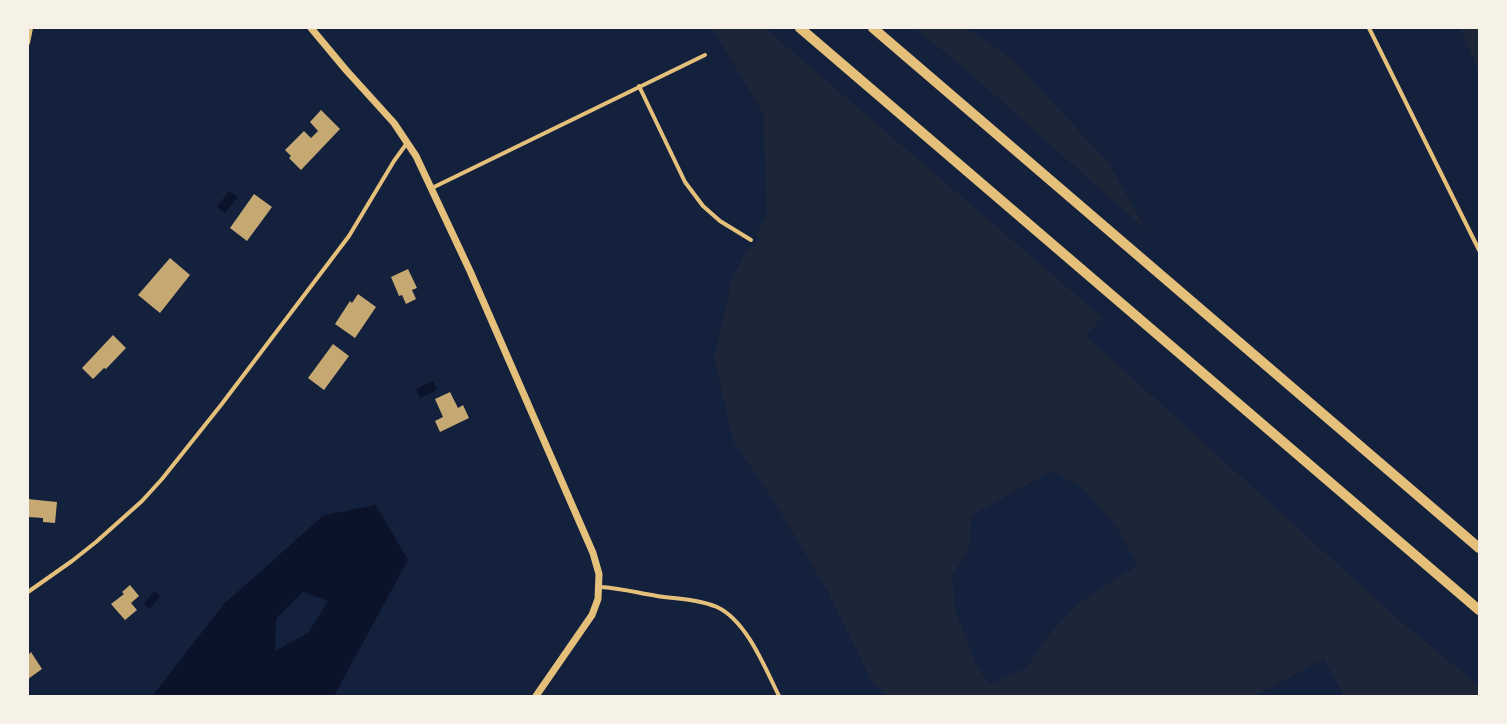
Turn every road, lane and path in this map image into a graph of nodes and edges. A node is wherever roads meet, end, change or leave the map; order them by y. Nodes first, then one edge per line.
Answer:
1 (31, 28) edge
2 (311, 28) edge
3 (800, 28) edge
4 (873, 28) edge
5 (1369, 28) edge
6 (28, 43) edge
7 (705, 54) dead end
8 (639, 86) junction
9 (407, 143) junction
10 (432, 188) junction
11 (751, 240) dead end
12 (1479, 250) edge
13 (1479, 548) edge
14 (600, 587) junction
15 (28, 592) edge
16 (1479, 610) edge
17 (536, 696) edge
18 (779, 696) edge

1 - 6 street
2 - 9 street
3 - 16 highway
4 - 13 highway
5 - 12 street
7 - 8 street
8 - 10 street
8 - 11 street
9 - 10 street
9 - 15 street
10 - 14 street
14 - 17 street
14 - 18 street

